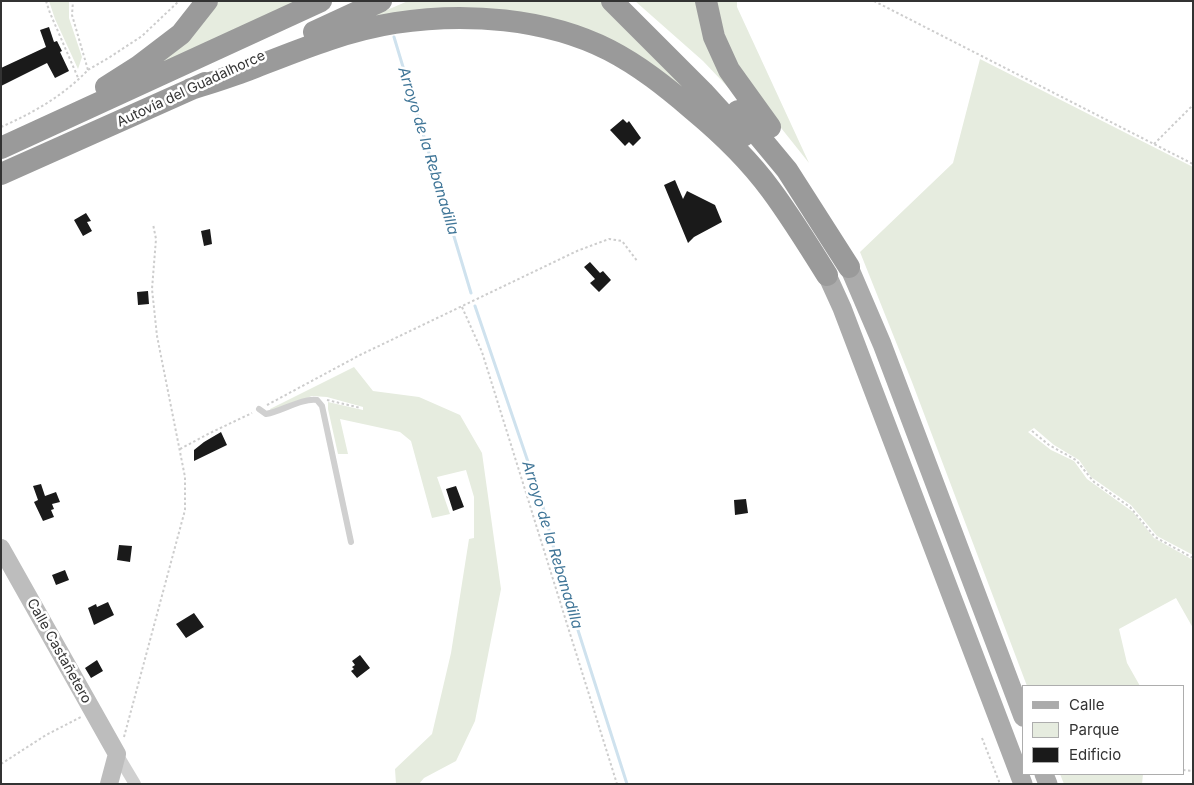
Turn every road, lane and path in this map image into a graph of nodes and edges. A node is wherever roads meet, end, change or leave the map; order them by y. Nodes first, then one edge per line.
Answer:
1 (46, 1) edge
2 (72, 1) edge
3 (179, 1) edge
4 (207, 1) edge
5 (322, 1) edge
6 (381, 1) edge
7 (612, 1) edge
8 (627, 1) edge
9 (706, 1) edge
10 (874, 1) edge
11 (88, 70) junction
12 (79, 80) junction
13 (191, 89) junction
14 (1193, 105) edge
15 (1, 127) edge
16 (1, 142) edge
17 (1154, 144) junction
18 (1, 148) edge
19 (1193, 164) edge
20 (1, 174) edge
21 (153, 224) dead end
22 (638, 262) dead end
23 (849, 267) junction
24 (827, 275) junction
25 (462, 307) junction
26 (317, 400) junction
27 (361, 408) dead end
28 (259, 409) junction
29 (1032, 430) dead end
30 (179, 450) junction
31 (351, 542) dead end
32 (1, 548) edge
33 (1193, 558) edge
34 (1022, 714) edge
35 (83, 716) dead end
36 (982, 738) dead end
37 (117, 754) junction
38 (1, 764) edge
39 (109, 784) edge
40 (135, 784) edge
41 (617, 784) edge
42 (1000, 784) edge
43 (1023, 784) edge

1 - 12 path
2 - 11 path
3 - 11 path
4 - 16 highway
5 - 18 highway, Autovía del Guadalhorce
6 - 13 highway, Autovía del Guadalhorce
7 - 24 highway
8 - 23 highway
9 - 23 highway
10 - 17 path
11 - 12 path
12 - 15 path
13 - 20 highway, Autovía del Guadalhorce
13 - 24 highway
14 - 17 path
17 - 19 path
21 - 30 path
22 - 25 path
23 - 34 main road
24 - 43 main road
25 - 28 path
25 - 41 path
26 - 27 path
26 - 28 lane
26 - 31 lane
28 - 30 path
29 - 33 path
30 - 37 path
32 - 37 street, Calle Castañetero
35 - 38 path
36 - 42 path
37 - 39 street
37 - 40 street

